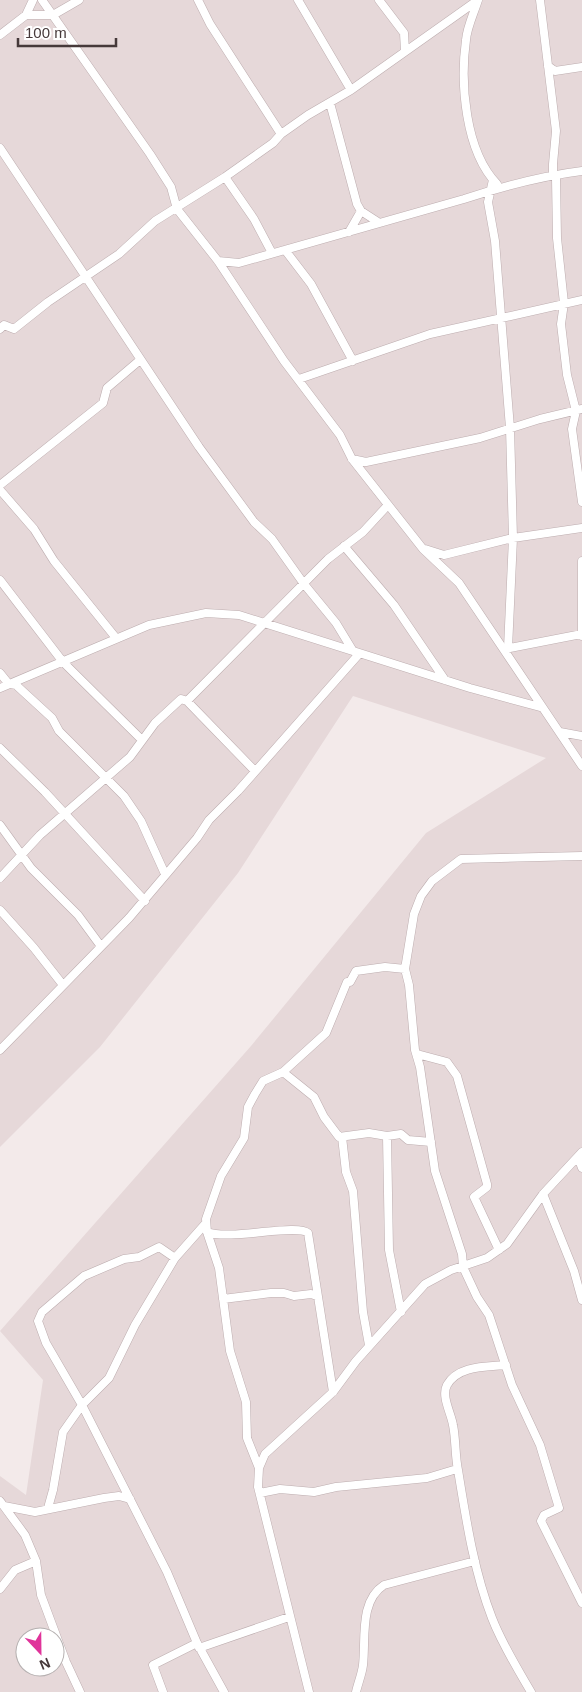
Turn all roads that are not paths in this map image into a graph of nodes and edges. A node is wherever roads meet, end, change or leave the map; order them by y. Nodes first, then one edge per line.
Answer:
1 (34, 0) edge
2 (42, 0) edge
3 (79, 0) edge
4 (198, 0) edge
5 (298, 0) edge
6 (379, 0) edge
7 (540, 0) edge
8 (26, 15) junction
9 (53, 15) junction
10 (404, 33) junction
11 (0, 35) edge
12 (421, 40) junction
13 (405, 51) junction
14 (548, 66) junction
15 (582, 67) edge
16 (351, 90) junction
17 (330, 103) junction
18 (281, 134) junction
19 (0, 148) edge
20 (553, 164) junction
21 (582, 171) edge
22 (565, 174) junction
23 (553, 175) junction
24 (225, 177) junction
25 (495, 188) junction
26 (481, 194) junction
27 (488, 202) junction
28 (177, 209) junction
29 (361, 211) junction
30 (378, 222) junction
31 (349, 232) junction
32 (285, 250) junction
33 (272, 253) junction
34 (218, 261) junction
35 (238, 263) junction
36 (84, 277) junction
37 (228, 277) junction
38 (582, 300) edge
39 (564, 304) junction
40 (502, 319) junction
41 (1, 325) edge
42 (140, 360) junction
43 (353, 361) junction
44 (299, 379) junction
45 (579, 410) edge
46 (510, 428) junction
47 (352, 459) junction
48 (375, 460) junction
49 (363, 474) junction
50 (0, 486) edge
51 (0, 490) edge
52 (582, 502) edge
53 (388, 506) junction
54 (582, 528) edge
55 (513, 538) junction
56 (344, 546) junction
57 (423, 549) junction
58 (582, 561) edge
59 (0, 580) edge
60 (304, 584) junction
61 (264, 624) junction
62 (582, 634) edge
63 (116, 638) junction
64 (506, 648) junction
65 (356, 652) junction
66 (63, 662) junction
67 (0, 673) edge
68 (445, 680) junction
69 (8, 683) junction
70 (0, 688) edge
71 (187, 701) junction
72 (540, 707) junction
73 (560, 732) junction
74 (582, 736) edge
75 (142, 740) junction
76 (0, 748) edge
77 (582, 766) edge
78 (255, 771) junction
79 (106, 778) junction
80 (64, 815) junction
81 (0, 825) edge
82 (23, 855) junction
83 (582, 856) edge
84 (165, 874) junction
85 (0, 878) edge
86 (145, 901) junction
87 (0, 910) edge
88 (100, 945) junction
89 (404, 969) junction
90 (63, 985) junction
91 (0, 1050) edge
92 (417, 1054) junction
93 (283, 1072) junction
94 (387, 1136) junction
95 (342, 1137) junction
96 (431, 1142) junction
97 (580, 1154) edge
98 (582, 1168) edge
99 (543, 1194) junction
100 (206, 1223) junction
101 (208, 1232) junction
102 (499, 1250) junction
103 (175, 1258) junction
104 (463, 1267) junction
105 (317, 1296) junction
106 (223, 1299) junction
107 (582, 1300) edge
108 (401, 1312) junction
109 (369, 1345) junction
110 (506, 1366) junction
111 (333, 1392) junction
112 (82, 1405) junction
113 (259, 1468) junction
114 (458, 1469) junction
115 (260, 1493) junction
116 (130, 1499) junction
117 (2, 1504) edge
118 (48, 1508) junction
119 (36, 1561) junction
120 (475, 1561) junction
121 (0, 1589) edge
122 (582, 1602) edge
123 (289, 1617) junction
124 (198, 1646) junction
125 (80, 1692) edge
126 (163, 1692) edge
127 (224, 1692) edge
128 (309, 1692) edge
129 (356, 1692) edge
130 (531, 1692) edge

1 - 8 street
2 - 9 street
3 - 9 street
4 - 18 street
5 - 16 street
6 - 10 street
7 - 14 street
8 - 9 street
8 - 11 street
9 - 28 street
10 - 12 street
10 - 13 street
12 - 13 street
12 - 25 street
13 - 16 street
14 - 15 street
14 - 20 street
16 - 17 street
17 - 18 street
17 - 29 street
18 - 24 street
19 - 36 street
20 - 22 street
20 - 23 street
21 - 22 street
22 - 23 street
23 - 25 street
23 - 39 street
24 - 28 street
24 - 33 street
25 - 26 street
25 - 27 street
26 - 27 street
26 - 30 street
27 - 40 street
28 - 34 street
28 - 36 street
29 - 30 street
29 - 31 street
30 - 31 street
31 - 32 street
32 - 33 street
32 - 43 street
33 - 35 street
34 - 35 street
34 - 37 street
35 - 37 street
36 - 41 street
36 - 42 street
37 - 44 street
38 - 39 street
39 - 40 street
39 - 45 street
40 - 43 street
40 - 46 street
42 - 50 street
42 - 60 street
43 - 44 street
44 - 47 street
45 - 46 street
45 - 52 street
46 - 48 street
46 - 55 street
47 - 48 street
47 - 49 street
48 - 49 street
49 - 53 street
51 - 63 street
53 - 56 street
53 - 57 street
54 - 55 street
55 - 57 street
55 - 64 street
56 - 60 street
56 - 68 street
57 - 64 street
58 - 62 street
59 - 66 street
60 - 61 street
60 - 65 street
61 - 63 street
61 - 65 street
61 - 71 street
62 - 64 street
63 - 66 street
64 - 72 street
65 - 68 street
65 - 78 street
66 - 69 street
66 - 75 street
67 - 69 street
68 - 72 street
69 - 70 street
69 - 79 street
71 - 75 street
71 - 78 street
72 - 73 street
73 - 74 street
73 - 77 street
75 - 79 street
76 - 80 street
78 - 84 street
79 - 80 street
79 - 84 street
80 - 82 street
80 - 86 street
81 - 82 street
82 - 85 street
82 - 88 street
83 - 89 street
84 - 86 street
86 - 88 street
87 - 90 street
88 - 90 street
89 - 92 street
89 - 93 street
90 - 91 street
92 - 96 street
92 - 102 street
93 - 95 street
93 - 100 street
94 - 95 street
94 - 96 street
94 - 108 street
95 - 109 street
96 - 104 street
97 - 98 street
97 - 99 street
99 - 102 street
99 - 107 street
100 - 101 street
100 - 103 street
101 - 105 street
101 - 106 street
102 - 104 street
103 - 112 street
103 - 112 street
104 - 108 street
104 - 110 street
105 - 106 street
105 - 111 street
106 - 113 street
108 - 109 street
109 - 111 street
110 - 114 street
110 - 122 street
111 - 113 street
112 - 116 street
112 - 118 street
113 - 115 street
114 - 115 street
114 - 120 street
115 - 123 street
116 - 118 street
116 - 124 street
117 - 118 street
117 - 119 street
119 - 121 street
119 - 125 street
120 - 129 street
120 - 130 street
123 - 124 street
123 - 128 street
124 - 126 street
124 - 127 street

